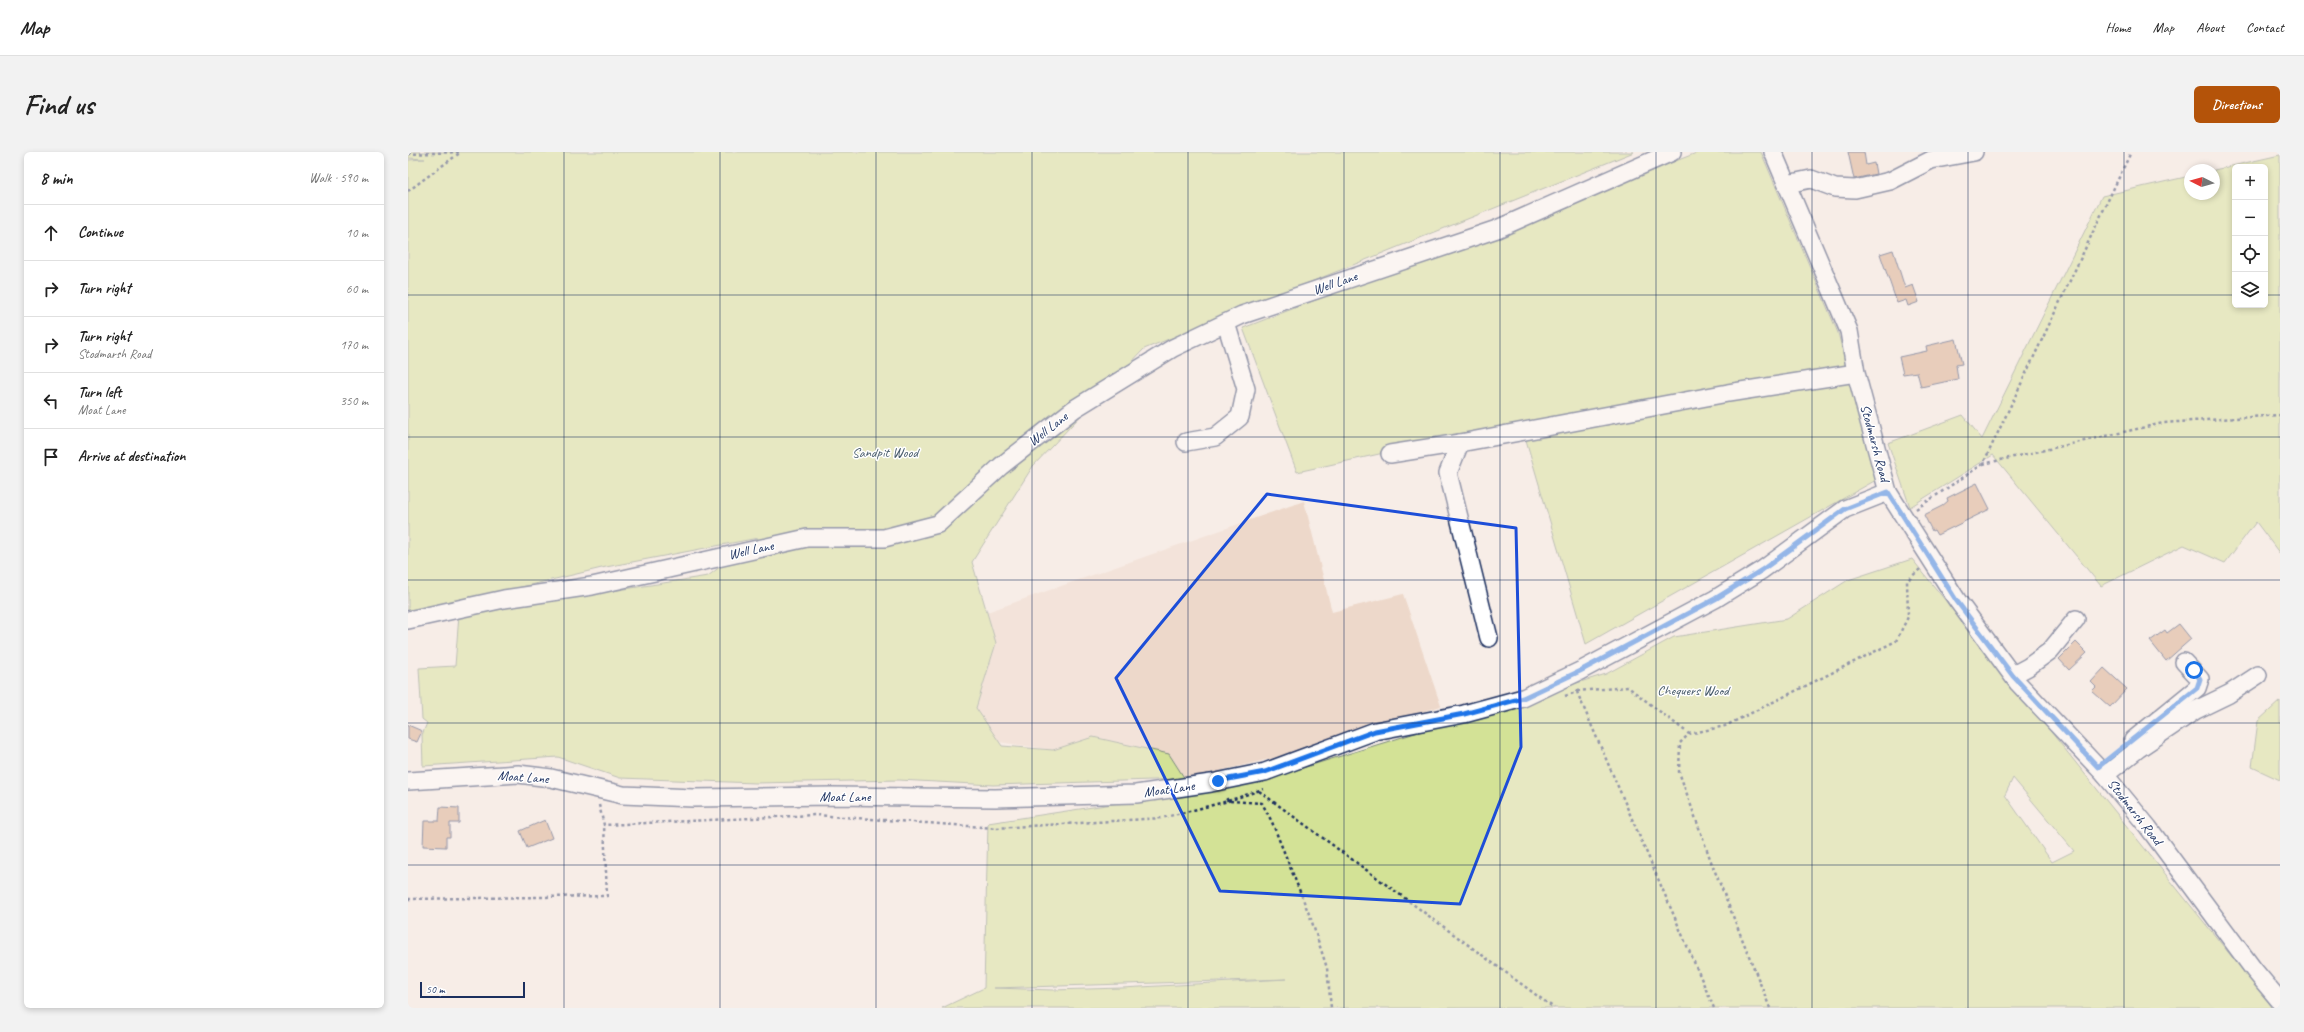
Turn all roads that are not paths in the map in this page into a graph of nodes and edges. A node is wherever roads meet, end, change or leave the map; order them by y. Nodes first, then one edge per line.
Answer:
1 (1672, 152) edge
2 (1774, 152) edge
3 (1974, 152) edge
4 (1787, 184) junction
5 (1226, 323) junction
6 (1856, 373) junction
7 (1186, 442) dead end
8 (1460, 443) junction
9 (1390, 454) dead end
10 (1888, 492) junction
11 (2076, 619) dead end
12 (408, 620) edge
13 (1489, 638) dead end
14 (2184, 662) dead end
15 (2258, 675) dead end
16 (2013, 676) junction
17 (2102, 771) junction
18 (408, 781) edge
19 (2280, 1001) edge

1 - 5 street, Well Lane
2 - 4 street, Stodmarsh Road
3 - 4 street
4 - 6 street, Stodmarsh Road
5 - 7 street
5 - 12 street, Well Lane
6 - 8 street
6 - 10 street, Stodmarsh Road
8 - 9 street
8 - 13 street
10 - 16 street, Stodmarsh Road
10 - 18 street, Moat Lane
11 - 16 street
14 - 17 street
15 - 17 street
16 - 17 street, Stodmarsh Road
17 - 19 street, Stodmarsh Road

